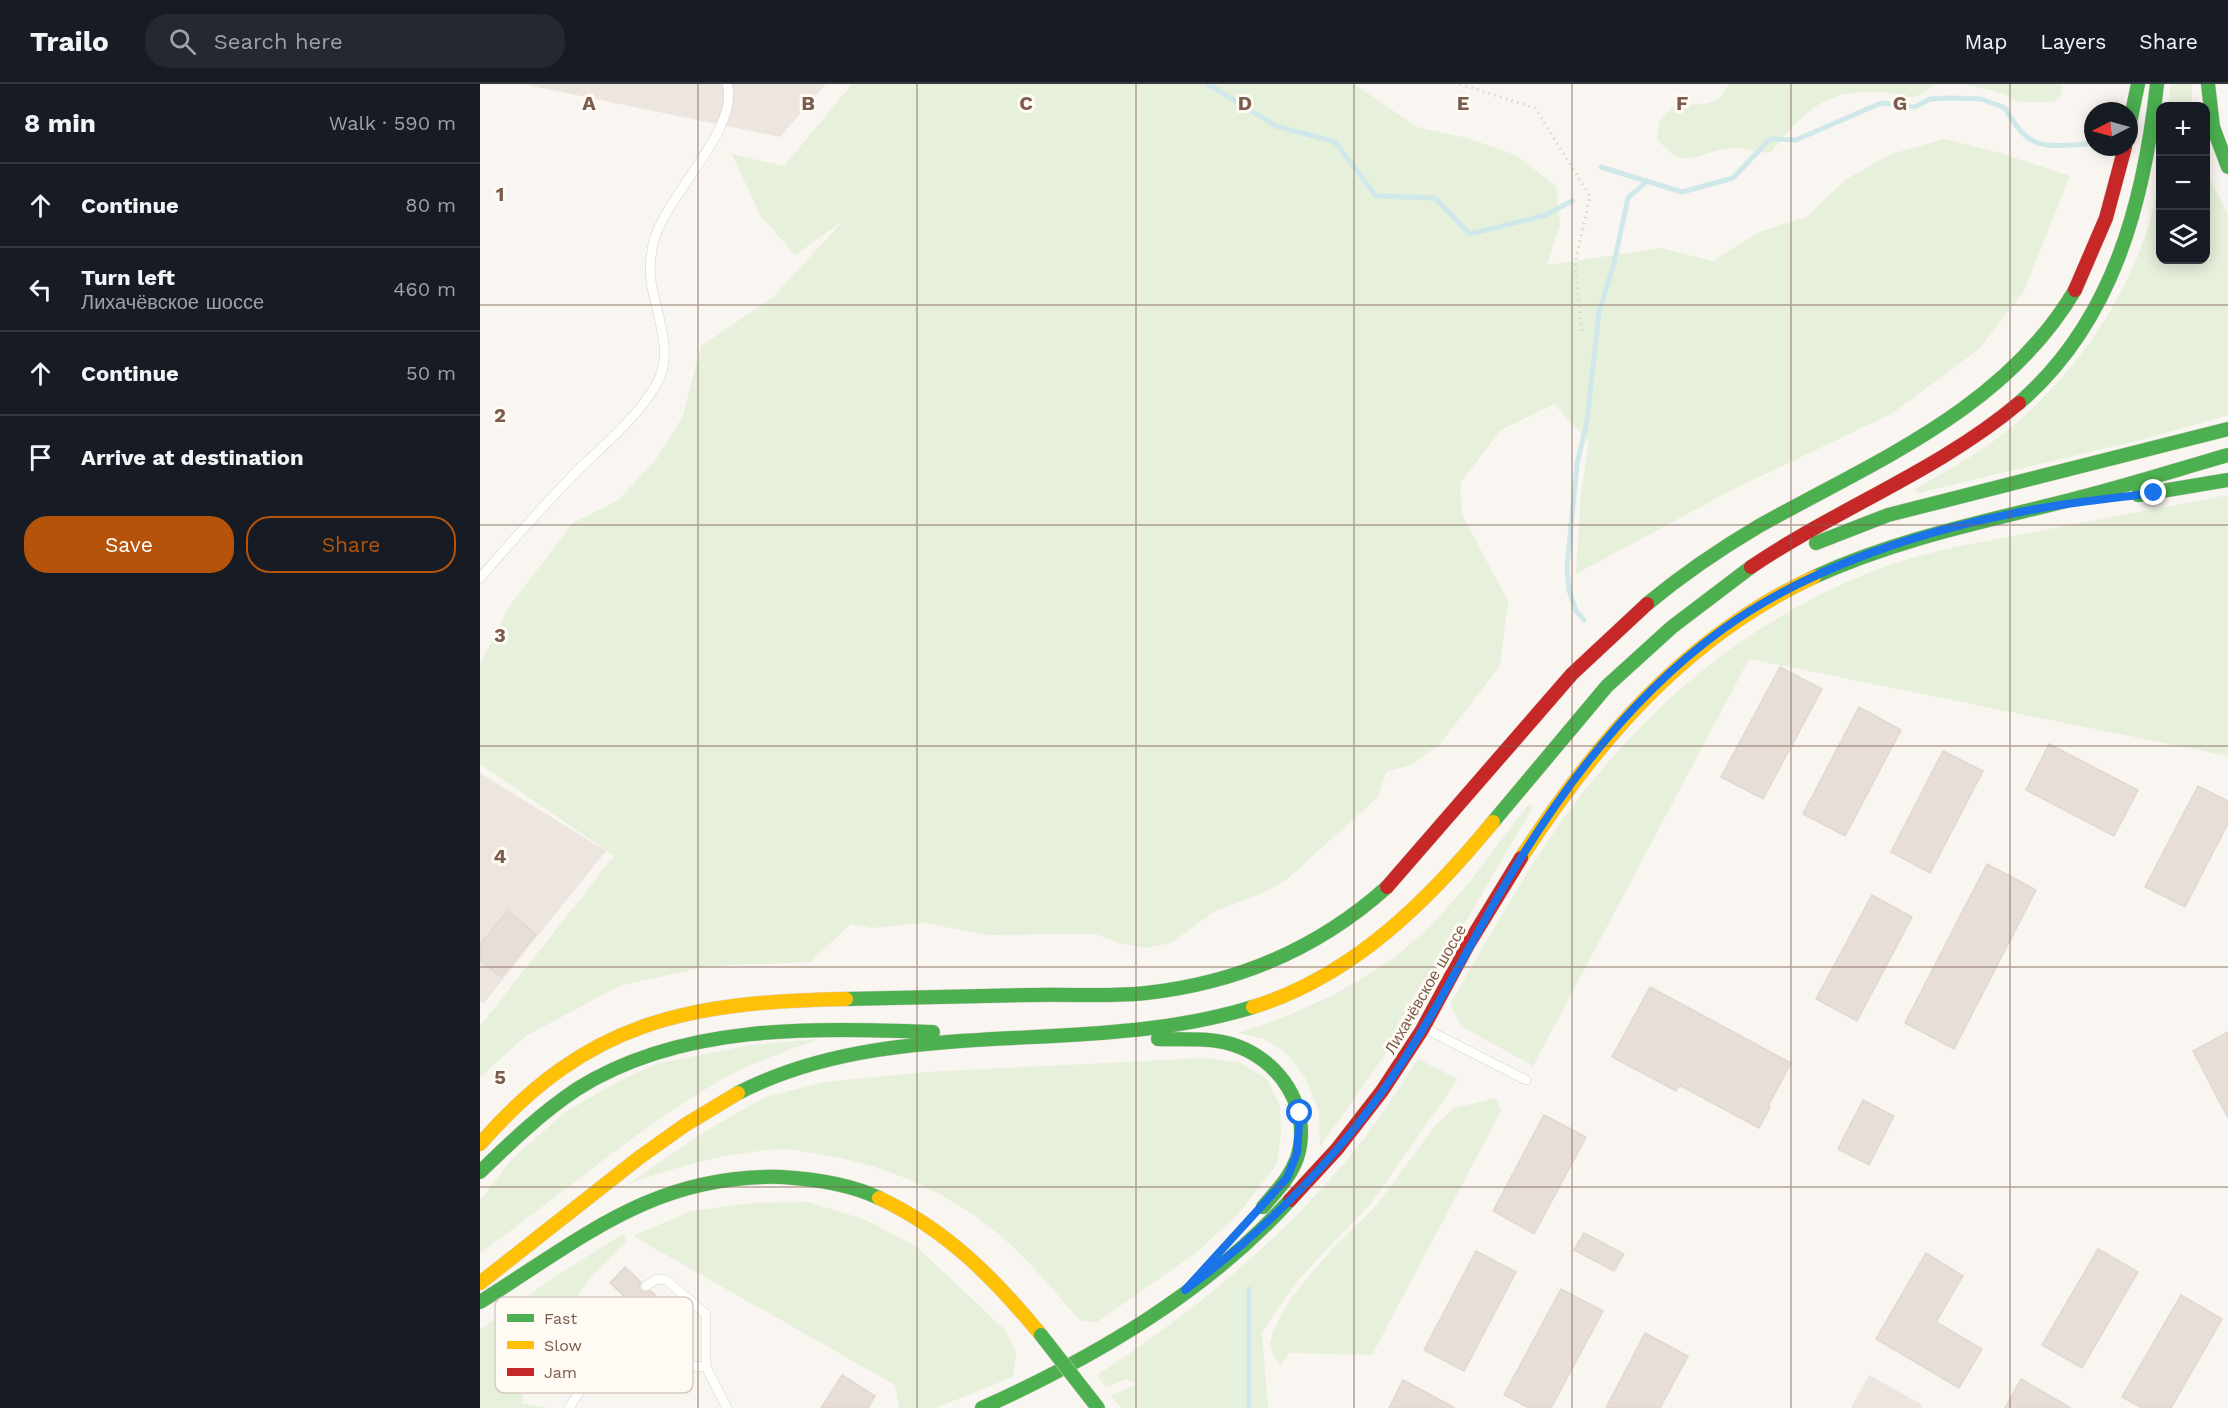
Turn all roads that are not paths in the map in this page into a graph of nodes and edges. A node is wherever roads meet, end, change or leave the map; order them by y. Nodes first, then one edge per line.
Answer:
1 (727, 84) edge
2 (2138, 84) edge
3 (2157, 84) edge
4 (2208, 84) edge
5 (2134, 102) edge
6 (2122, 156) edge
7 (2228, 167) edge
8 (2228, 429) edge
9 (2228, 455) edge
10 (2228, 480) edge
11 (2037, 509) junction
12 (480, 578) edge
13 (1718, 593) junction
14 (1424, 1028) junction
15 (1087, 1036) junction
16 (1023, 1037) junction
17 (1526, 1080) dead end
18 (480, 1144) edge
19 (480, 1172) edge
20 (480, 1283) edge
21 (646, 1286) dead end
22 (1185, 1290) junction
23 (686, 1297) edge
24 (480, 1302) edge
25 (693, 1303) edge
26 (693, 1366) edge
27 (706, 1367) junction
28 (578, 1393) edge
29 (569, 1408) edge
30 (727, 1408) edge
31 (982, 1408) edge
32 (1098, 1408) edge

1 - 12 lane
2 - 5 main road
3 - 13 main road
4 - 7 main road
6 - 18 main road
8 - 13 main road
9 - 11 main road
10 - 11 main road
11 - 14 main road, Лихачёвское шоссе
13 - 15 main road
14 - 17 lane
14 - 22 main road, Лихачёвское шоссе
15 - 16 main road
15 - 22 main road
16 - 19 main road
16 - 20 main road
21 - 23 lane
22 - 31 main road, Лихачёвское шоссе
24 - 32 main road, bridge
25 - 27 lane
26 - 27 lane
27 - 30 lane
28 - 29 lane

